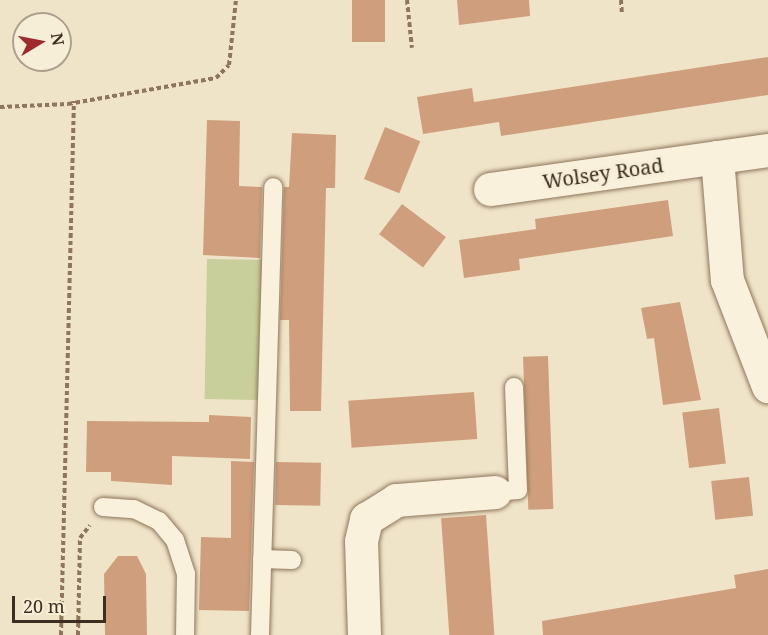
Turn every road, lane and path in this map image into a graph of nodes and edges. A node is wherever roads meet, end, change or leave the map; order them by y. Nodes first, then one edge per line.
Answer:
1 (236, 0) edge
2 (407, 0) edge
3 (621, 0) edge
4 (622, 15) dead end
5 (412, 48) dead end
6 (74, 101) junction
7 (0, 107) edge
8 (768, 150) edge
9 (717, 157) junction
10 (273, 187) dead end
11 (490, 189) dead end
12 (768, 386) edge
13 (514, 387) dead end
14 (495, 492) joint
15 (103, 507) joint
16 (262, 559) junction
17 (292, 560) dead end
18 (61, 635) edge
19 (78, 635) edge
20 (185, 635) edge
21 (260, 635) edge
22 (364, 635) edge

1 - 6 path
2 - 5 path
3 - 4 path
6 - 7 path
6 - 18 path
8 - 9 street, Wolsey Road
9 - 11 street, Wolsey Road
9 - 12 street
10 - 16 lane
13 - 14 lane
14 - 22 street
15 - 19 path
15 - 20 lane
16 - 17 lane
16 - 21 lane

